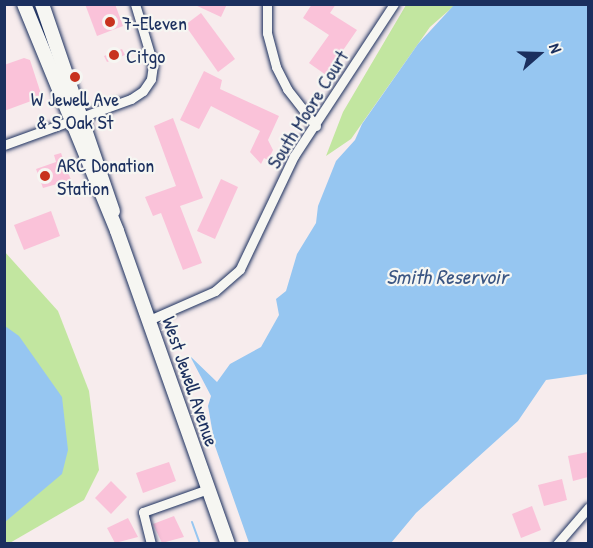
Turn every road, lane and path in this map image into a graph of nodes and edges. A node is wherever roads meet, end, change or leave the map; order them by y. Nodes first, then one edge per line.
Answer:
1 (42, 4) edge
2 (135, 4) edge
3 (267, 4) edge
4 (394, 4) edge
5 (24, 5) edge
6 (76, 119) junction
7 (316, 126) junction
8 (4, 145) edge
9 (149, 320) junction
10 (208, 489) junction
11 (588, 508) edge
12 (151, 543) edge
13 (228, 543) edge
14 (557, 543) edge

1 - 6 main road, West Jewell Avenue
2 - 6 street
3 - 7 street
4 - 7 street, South Moore Court
5 - 6 main road, West Jewell Avenue
6 - 8 street
6 - 9 main road, West Jewell Avenue
7 - 9 street, South Moore Court
9 - 10 main road, West Jewell Avenue
10 - 12 street
10 - 13 main road, West Jewell Avenue
11 - 14 street

